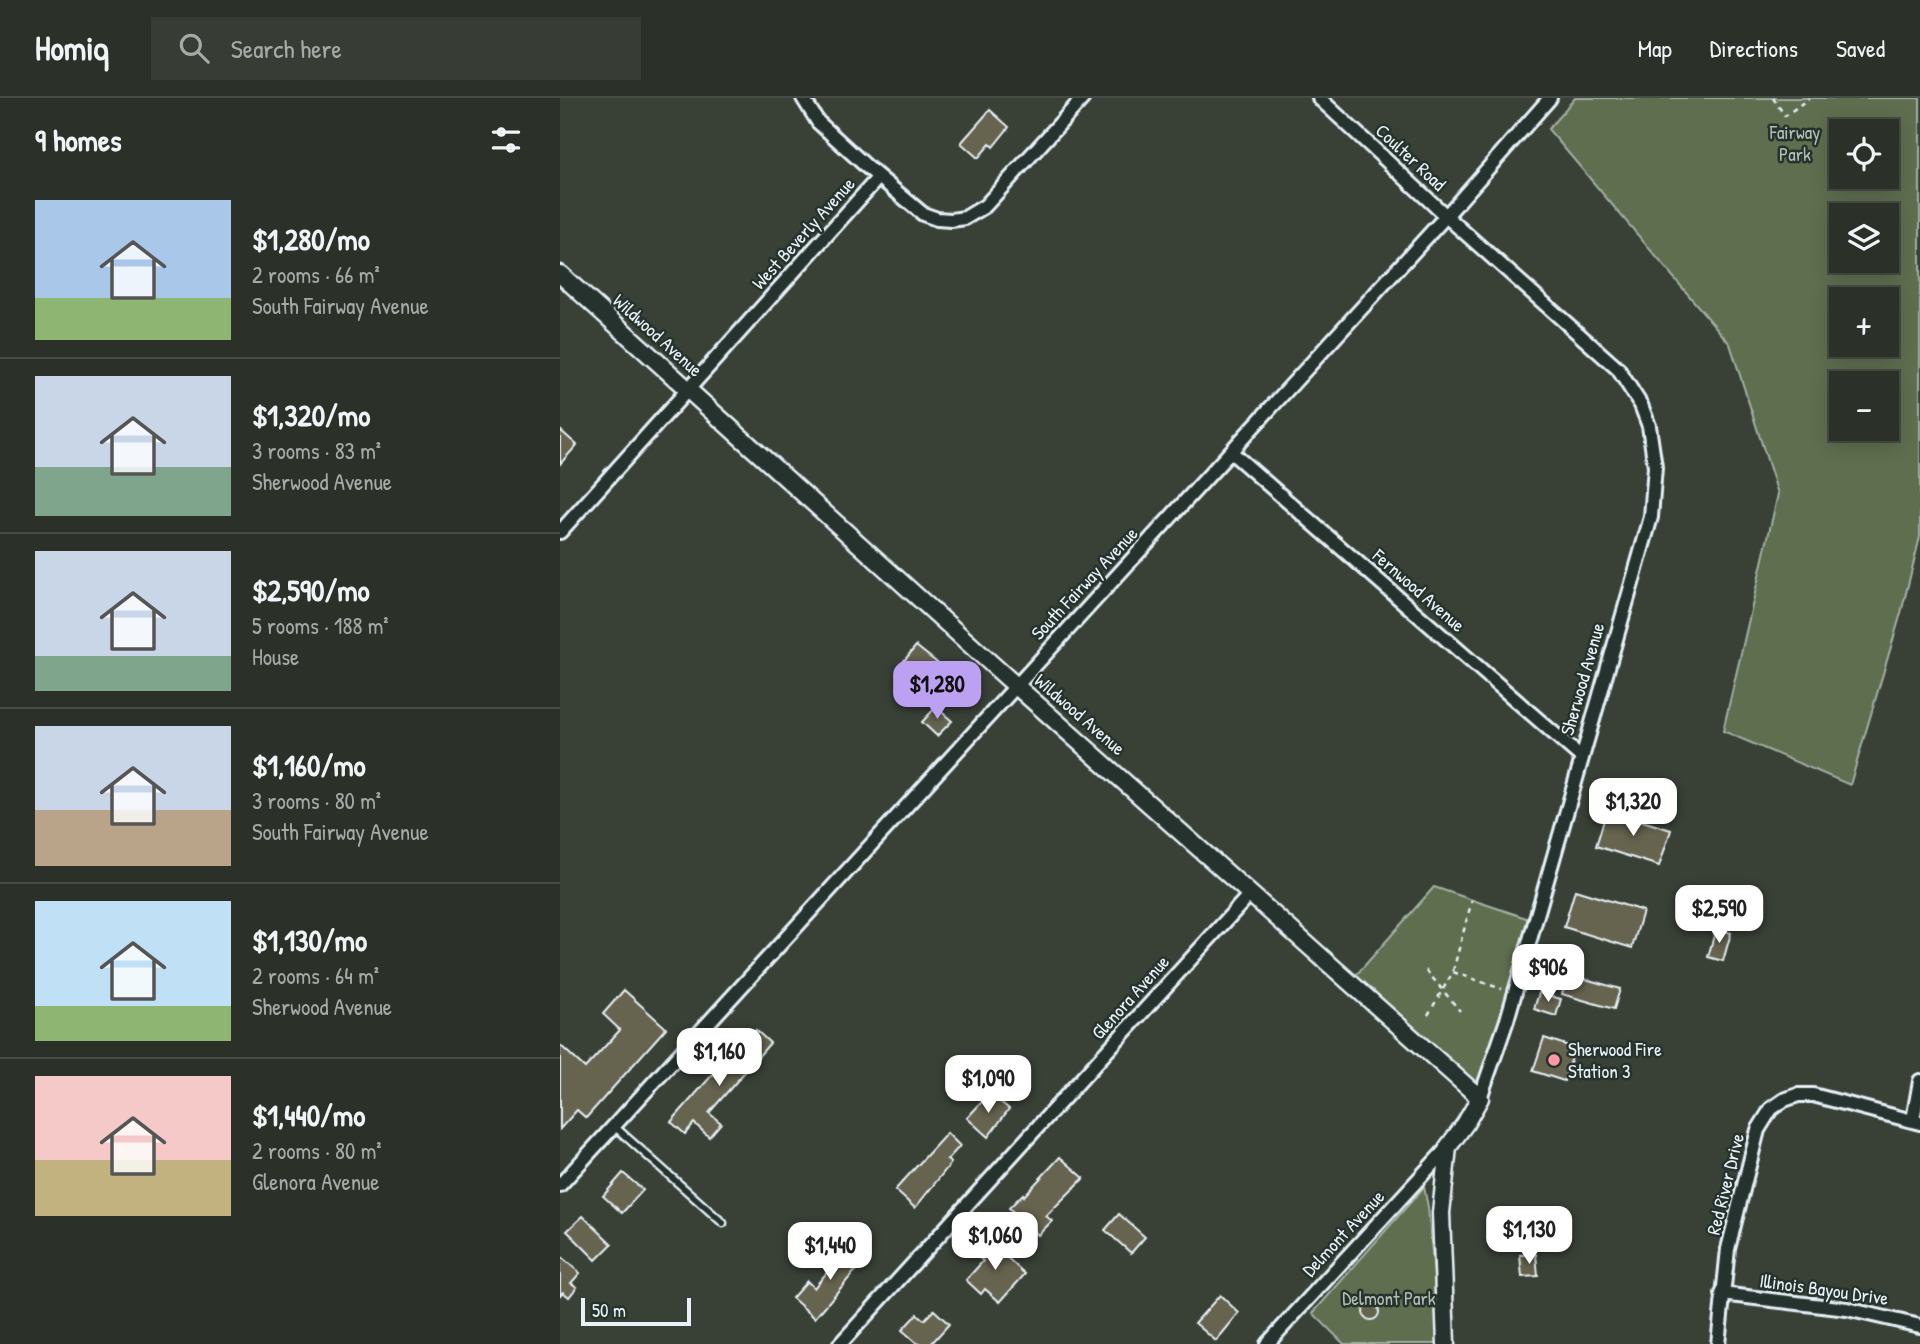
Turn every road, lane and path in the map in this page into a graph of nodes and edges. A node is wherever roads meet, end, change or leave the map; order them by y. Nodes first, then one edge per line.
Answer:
1 (803, 98) edge
2 (1083, 98) edge
3 (1319, 98) edge
4 (1550, 98) edge
5 (1773, 98) edge
6 (1809, 98) edge
7 (878, 177) junction
8 (1446, 216) junction
9 (560, 274) edge
10 (689, 391) junction
11 (1231, 452) junction
12 (560, 532) edge
13 (1016, 685) junction
14 (1581, 757) junction
15 (1251, 893) junction
16 (1472, 900) dead end
17 (1426, 970) dead end
18 (1453, 972) junction
19 (1442, 991) junction
20 (1515, 993) junction
21 (1460, 1011) dead end
22 (1428, 1015) dead end
23 (1920, 1081) edge
24 (1480, 1098) junction
25 (1916, 1121) edge
26 (614, 1126) junction
27 (1448, 1147) junction
28 (560, 1185) edge
29 (723, 1223) dead end
30 (1722, 1294) junction
31 (1920, 1326) edge
32 (840, 1344) edge
33 (1267, 1344) edge
34 (1446, 1344) edge
35 (1718, 1344) edge

1 - 7 street
2 - 7 street, West Beverly Avenue
3 - 8 street, Coulter Road
4 - 8 street, South Fairway Avenue
5 - 6 path
7 - 10 street, West Beverly Avenue
8 - 11 street, South Fairway Avenue
8 - 14 street, Sherwood Avenue
9 - 10 street, Wildwood Avenue
10 - 12 street, West Beverly Avenue
10 - 13 street, Wildwood Avenue
11 - 13 street, South Fairway Avenue
11 - 14 street, Fernwood Avenue
13 - 15 street, Wildwood Avenue
13 - 26 street, South Fairway Avenue
14 - 20 street, Sherwood Avenue
15 - 24 street, Wildwood Avenue
15 - 32 street, Glenora Avenue
16 - 18 path
17 - 19 path
18 - 19 path
18 - 20 path
19 - 21 path
19 - 22 path
20 - 24 street, Sherwood Avenue
23 - 25 street
24 - 27 street, Sherwood Avenue
25 - 30 street, Red River Drive
26 - 28 street, South Fairway Avenue
26 - 29 lane
27 - 33 street, Delmont Avenue
27 - 34 street, Sherwood Avenue
30 - 31 street, Illinois Bayou Drive
30 - 35 street, Red River Drive

